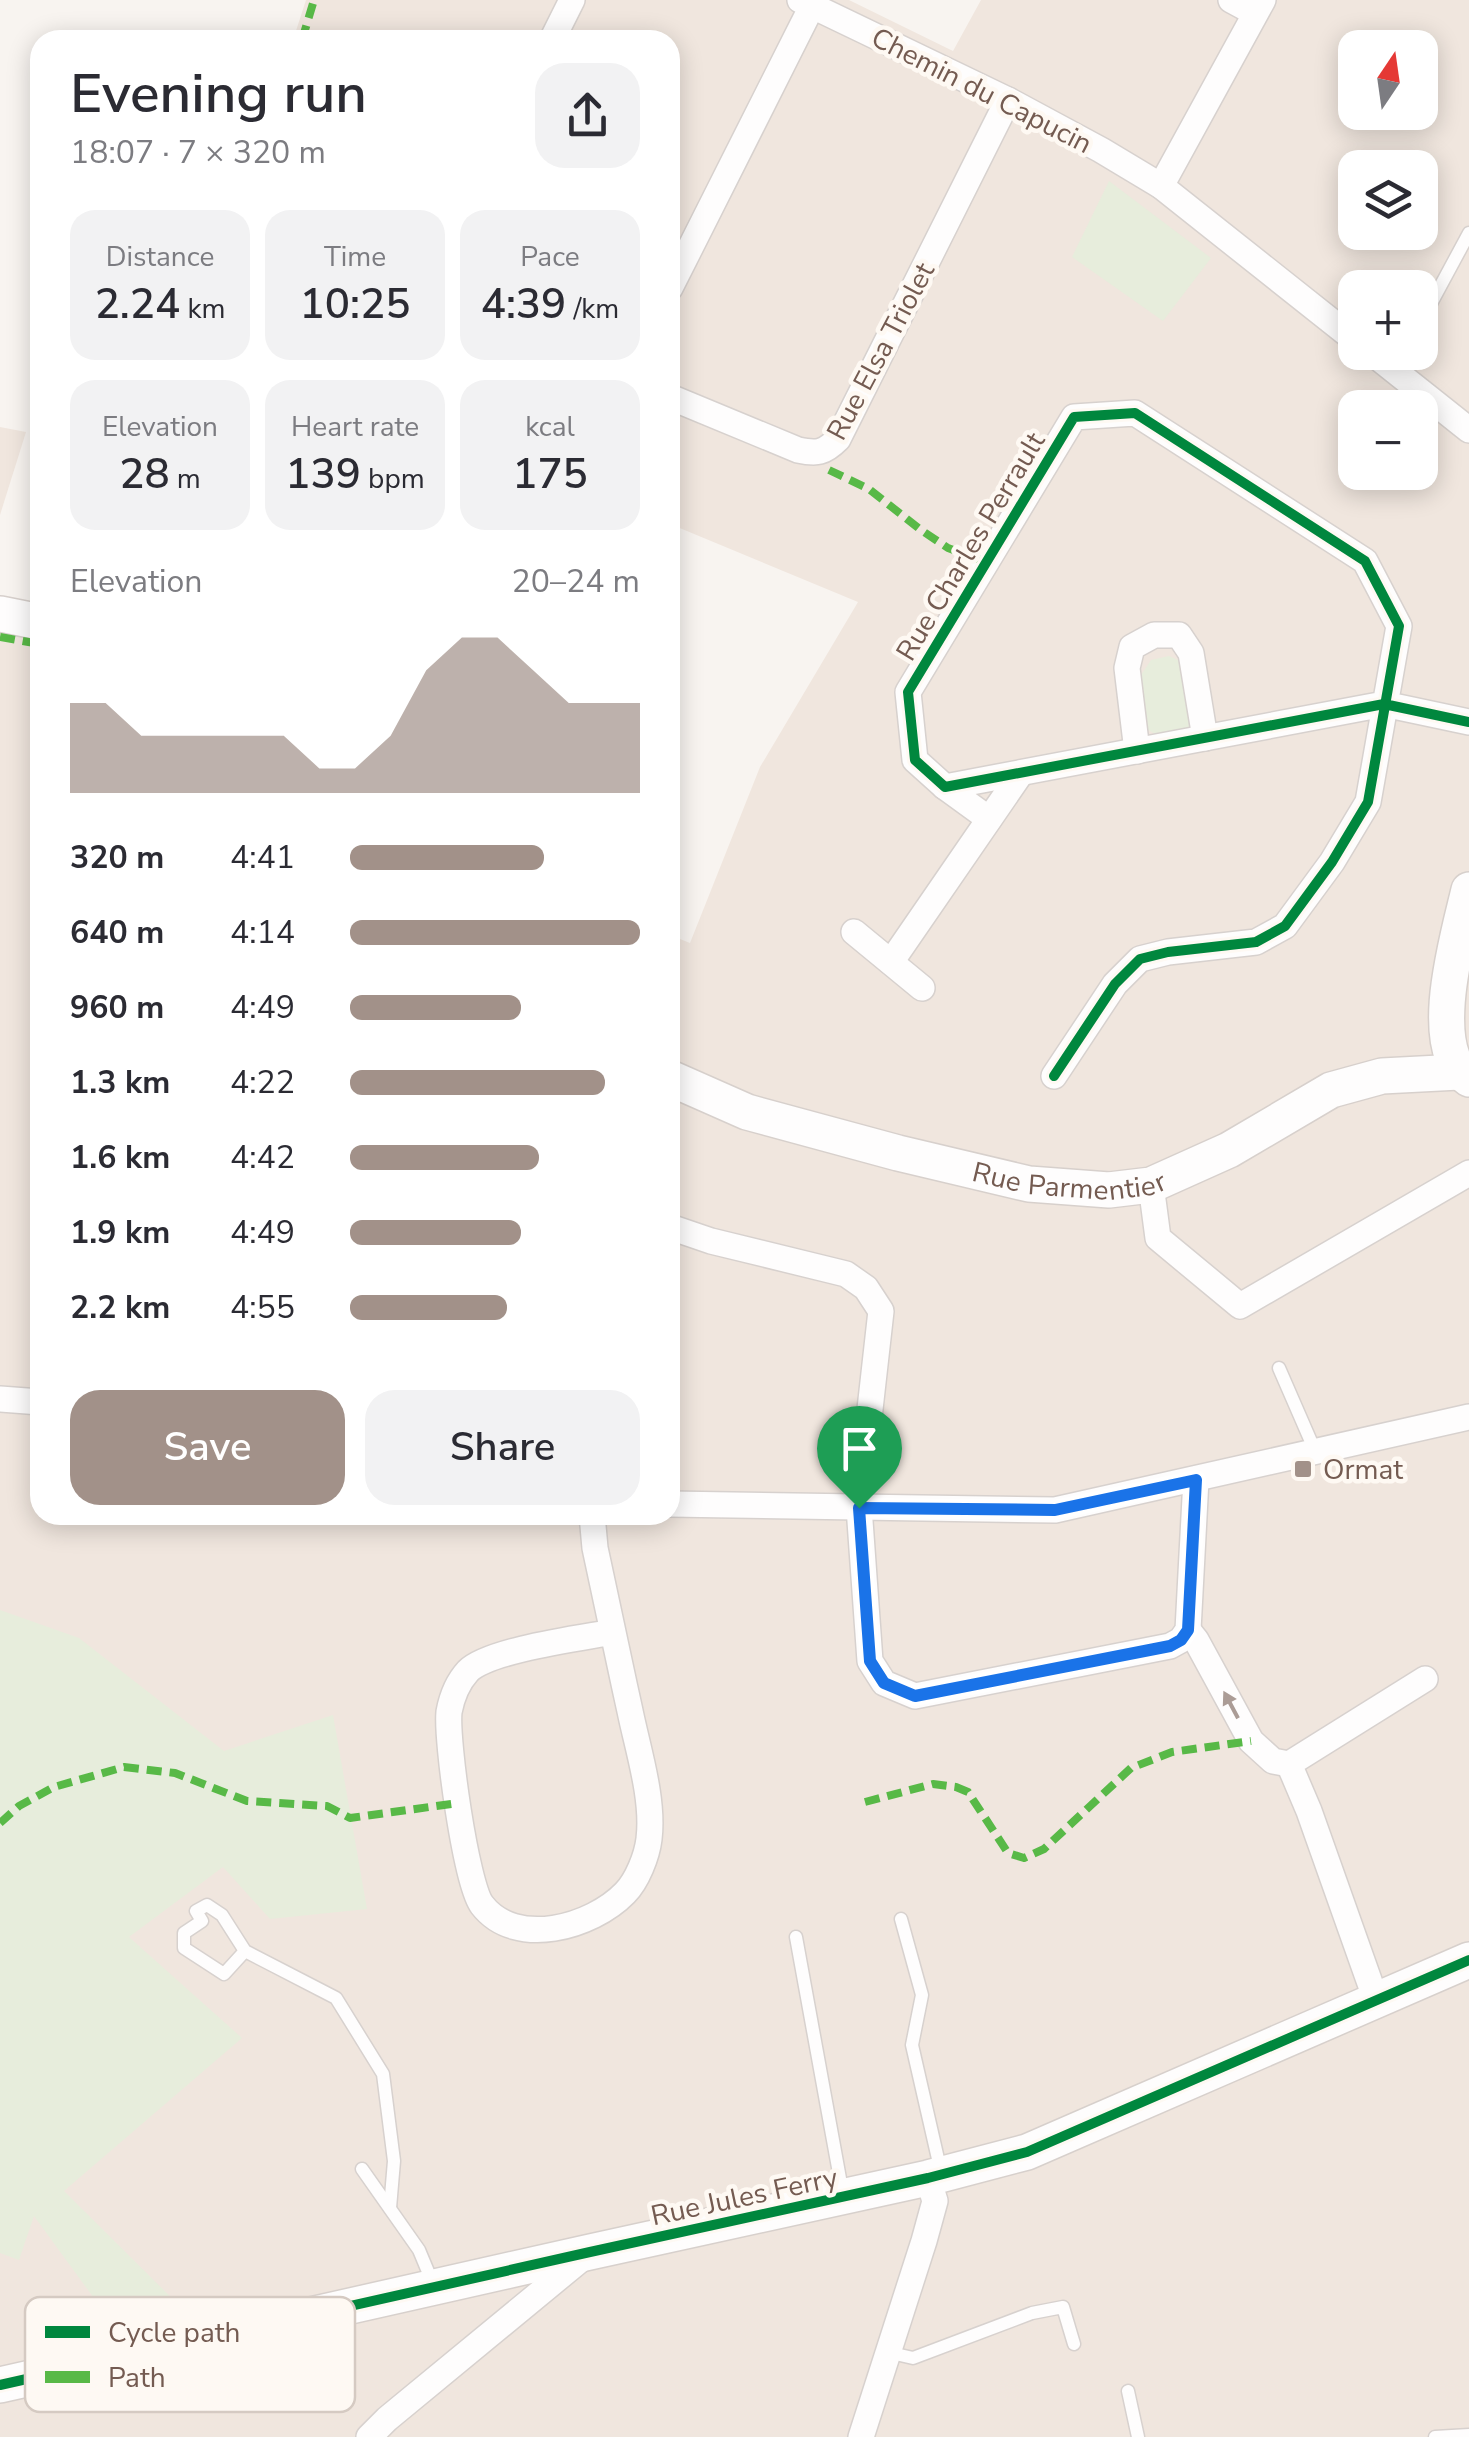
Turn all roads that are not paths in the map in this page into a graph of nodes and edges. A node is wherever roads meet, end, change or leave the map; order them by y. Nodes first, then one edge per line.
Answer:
1 (572, 0) edge
2 (1231, 0) edge
3 (806, 3) edge
4 (1259, 7) edge
5 (557, 30) edge
6 (1008, 100) junction
7 (1160, 186) junction
8 (1469, 233) edge
9 (680, 267) edge
10 (1438, 291) edge
11 (1338, 327) edge
12 (1402, 370) edge
13 (680, 401) edge
14 (1469, 430) edge
15 (0, 614) edge
16 (30, 620) edge
17 (1384, 704) junction
18 (1469, 722) edge
19 (1205, 738) junction
20 (1138, 750) junction
21 (1021, 773) junction
22 (945, 787) junction
23 (989, 819) junction
24 (1469, 890) edge
25 (854, 932) dead end
26 (891, 962) junction
27 (922, 988) dead end
28 (1054, 1076) dead end
29 (1464, 1076) edge
30 (680, 1082) edge
31 (1469, 1173) edge
32 (1152, 1185) junction
33 (680, 1230) edge
34 (1280, 1368) dead end
35 (0, 1399) edge
36 (30, 1401) edge
37 (1469, 1417) edge
38 (1316, 1452) junction
39 (1196, 1480) junction
40 (680, 1504) edge
41 (859, 1508) junction
42 (593, 1525) edge
43 (1188, 1630) junction
44 (613, 1632) junction
45 (1425, 1680) dead end
46 (1289, 1764) junction
47 (901, 1920) dead end
48 (796, 1937) dead end
49 (245, 1950) junction
50 (1469, 1960) edge
51 (1376, 2000) junction
52 (362, 2170) dead end
53 (935, 2177) junction
54 (843, 2198) junction
55 (390, 2208) junction
56 (590, 2252) junction
57 (434, 2287) junction
58 (355, 2305) edge
59 (1074, 2344) dead end
60 (887, 2352) junction
61 (25, 2379) edge
62 (0, 2385) edge
63 (1128, 2391) dead end
64 (1469, 2435) edge
65 (368, 2437) edge
66 (861, 2437) edge
67 (1138, 2437) edge
68 (1435, 2437) edge

1 - 5 street
2 - 4 street
3 - 6 street, Chemin du Capucin
3 - 9 street
4 - 7 street
6 - 7 street, Chemin du Capucin
6 - 13 street, Rue Elsa Triolet
7 - 11 street, Chemin du Capucin
8 - 10 lane
12 - 14 street
15 - 16 street
17 - 18 street
17 - 19 street
17 - 22 street, Rue Charles Perrault
17 - 28 street
19 - 20 street
19 - 20 street
20 - 21 street
21 - 22 street
21 - 23 street
22 - 23 street
23 - 26 street
24 - 29 street
25 - 26 street
26 - 27 street
29 - 32 street, Rue Parmentier
30 - 32 street, Rue Parmentier
31 - 32 street
33 - 41 street
34 - 38 lane
35 - 36 street
37 - 38 street
38 - 39 street
39 - 41 street
39 - 43 street
40 - 41 street
41 - 43 street
42 - 44 street
46 -> 43 street
44 - 44 street
45 - 46 street
46 - 51 street
47 - 53 lane
48 - 54 lane
49 - 49 lane
49 - 55 lane
50 - 51 street, Rue Jules Ferry
51 - 53 street, Rue Jules Ferry
52 - 55 lane
53 - 54 street, Rue Jules Ferry
53 - 60 street
54 - 56 street, Rue Jules Ferry
55 - 57 lane
56 - 57 street, Rue Jules Ferry
56 - 65 street
57 - 58 street, Rue Jules Ferry
59 - 60 lane
60 - 66 street
61 - 62 street, Rue Jules Ferry
63 - 67 lane
64 - 68 lane

